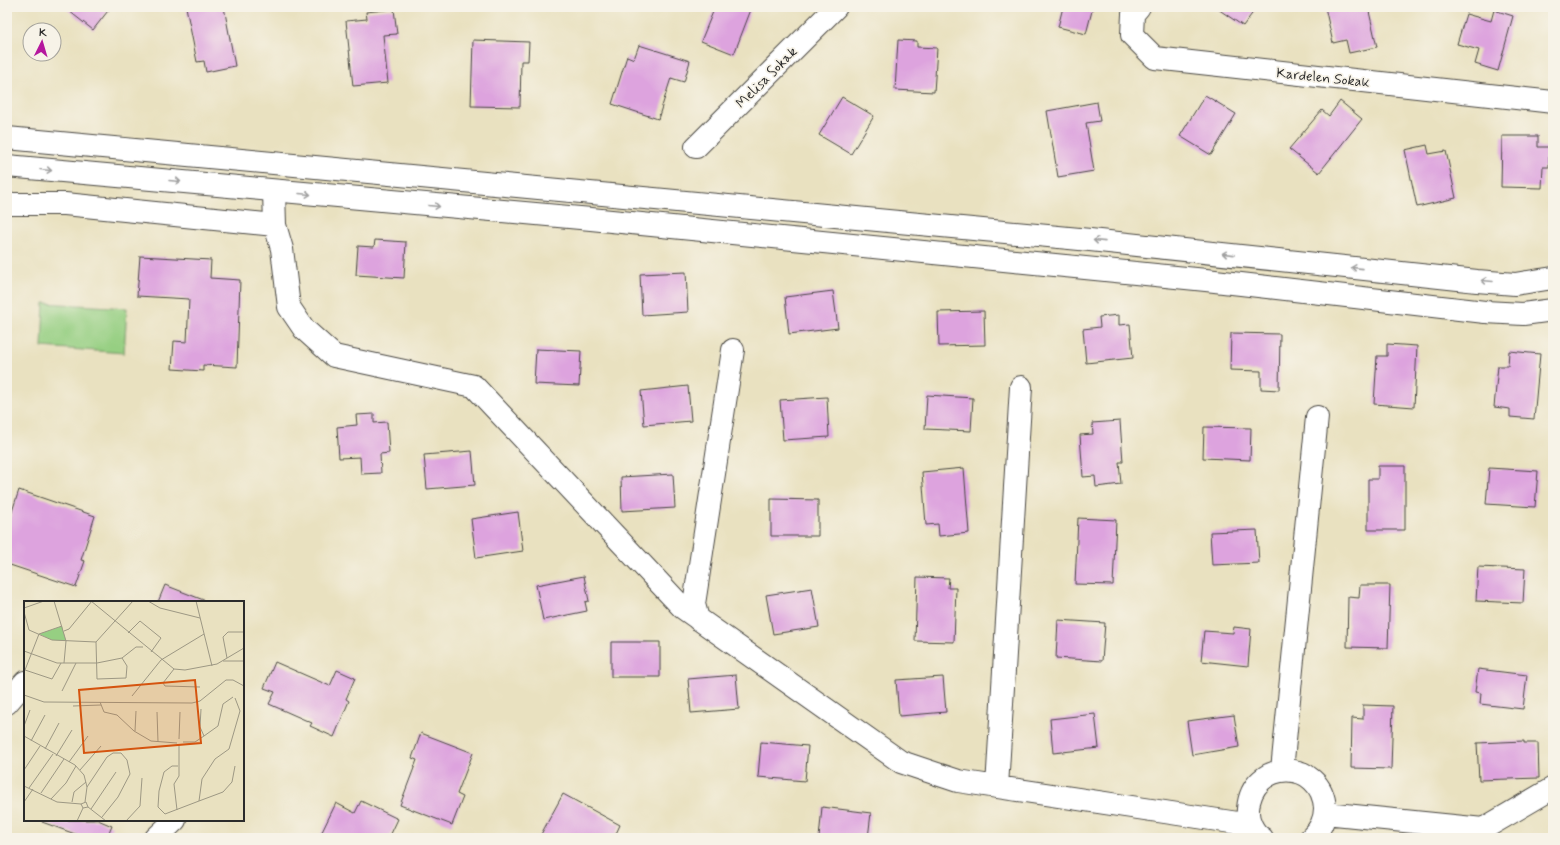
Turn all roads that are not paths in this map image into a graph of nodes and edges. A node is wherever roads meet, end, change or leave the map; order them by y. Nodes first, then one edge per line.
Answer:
1 (836, 7) edge
2 (1139, 7) edge
3 (1553, 102) edge
4 (7, 138) edge
5 (696, 147) dead end
6 (7, 166) edge
7 (274, 191) junction
8 (7, 204) edge
9 (275, 225) junction
10 (1553, 278) edge
11 (1515, 284) junction
12 (1553, 310) edge
13 (1523, 314) junction
14 (733, 350) dead end
15 (1021, 387) dead end
16 (1317, 418) dead end
17 (698, 619) junction
18 (24, 683) edge
19 (7, 703) edge
20 (1282, 770) junction
21 (997, 786) junction
22 (1553, 788) edge
23 (1325, 813) junction
24 (174, 821) edge
25 (1256, 832) edge
26 (156, 838) edge
27 (1311, 838) edge

1 - 5 street, Melisa Sokak
2 - 3 street, Kardelen Sokak
11 -> 4 street
6 -> 7 street
7 - 9 street
7 -> 13 street
8 - 9 street
9 - 17 street
10 - 11 street
11 - 13 street
12 - 13 street
14 - 17 street
15 - 21 street
16 - 20 street
17 - 21 street
18 - 19 street
20 - 23 street
20 - 25 street
21 - 25 street
22 - 23 street
23 - 27 street
24 - 26 street

